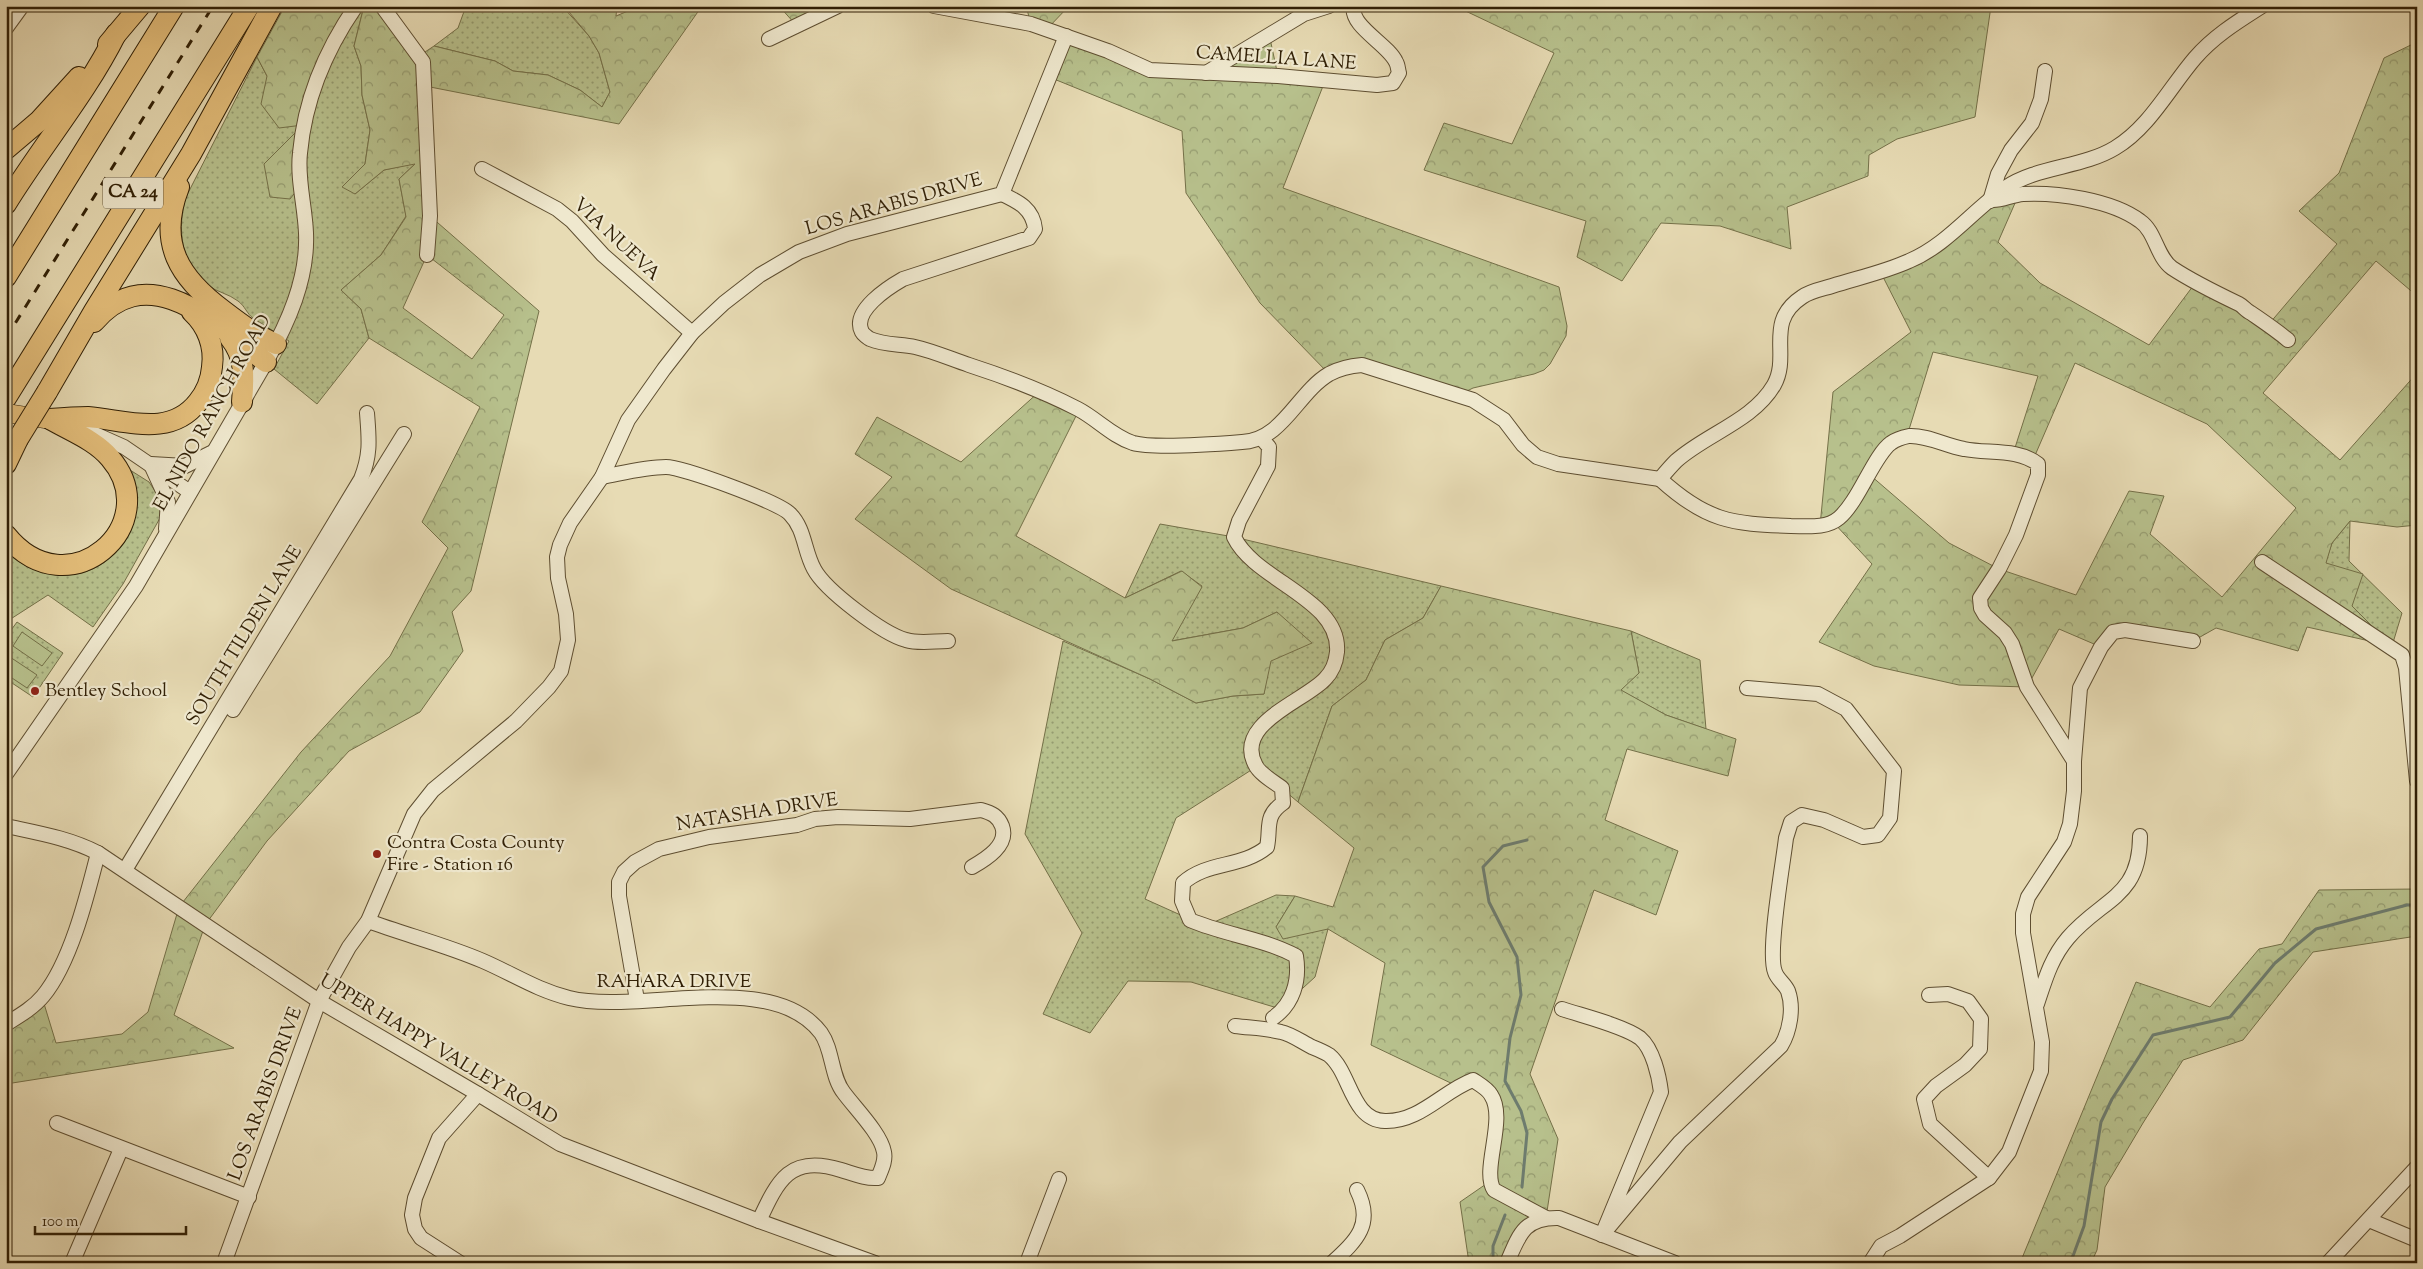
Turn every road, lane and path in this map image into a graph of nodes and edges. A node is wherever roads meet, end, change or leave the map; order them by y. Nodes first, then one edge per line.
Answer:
1 (22, 6) edge
2 (140, 6) edge
3 (174, 6) edge
4 (248, 6) edge
5 (272, 6) edge
6 (356, 6) edge
7 (382, 6) edge
8 (838, 6) edge
9 (934, 6) edge
10 (1329, 6) edge
11 (1354, 6) edge
12 (2262, 6) edge
13 (6, 28) edge
14 (116, 34) junction
15 (1066, 36) junction
16 (769, 39) dead end
17 (2045, 71) dead end
18 (1206, 73) junction
19 (6, 149) edge
20 (191, 154) junction
21 (482, 170) dead end
22 (1002, 194) junction
23 (1991, 200) junction
24 (6, 204) edge
25 (427, 255) dead end
26 (6, 277) edge
27 (172, 299) junction
28 (223, 328) junction
29 (692, 334) junction
30 (2288, 340) dead end
31 (276, 344) junction
32 (266, 362) junction
33 (47, 392) junction
34 (6, 398) edge
35 (242, 402) junction
36 (6, 413) edge
37 (367, 413) dead end
38 (50, 420) junction
39 (404, 434) dead end
40 (1262, 439) junction
41 (12, 447) edge
42 (214, 450) junction
43 (6, 464) edge
44 (150, 464) junction
45 (602, 476) junction
46 (1660, 479) junction
47 (190, 492) junction
48 (6, 535) edge
49 (165, 536) junction
50 (2262, 562) dead end
51 (948, 641) dead end
52 (2193, 641) dead end
53 (1747, 688) dead end
54 (2074, 761) junction
55 (6, 774) edge
56 (2417, 781) edge
57 (7, 825) edge
58 (2140, 836) dead end
59 (98, 853) junction
60 (972, 867) dead end
61 (129, 873) junction
62 (368, 921) junction
63 (1929, 995) dead end
64 (637, 1000) junction
65 (319, 1001) junction
66 (2036, 1007) junction
67 (1562, 1009) dead end
68 (1273, 1018) dead end
69 (6, 1024) edge
70 (1236, 1026) dead end
71 (478, 1094) junction
72 (56, 1122) dead end
73 (121, 1149) junction
74 (2417, 1167) edge
75 (1989, 1178) junction
76 (1059, 1180) dead end
77 (1357, 1190) dead end
78 (249, 1197) junction
79 (1546, 1218) junction
80 (2369, 1220) junction
81 (759, 1221) junction
82 (1602, 1235) junction
83 (2417, 1240) edge
84 (72, 1263) edge
85 (224, 1263) edge
86 (460, 1263) edge
87 (875, 1263) edge
88 (1028, 1263) edge
89 (1332, 1263) edge
90 (1507, 1263) edge
91 (1676, 1263) edge
92 (1870, 1263) edge
93 (2328, 1263) edge

1 - 13 street
2 - 14 highway
3 - 26 highway
4 - 34 highway, CA 24
5 - 20 highway
6 - 31 street, EL NIDO RANCH ROAD
7 - 25 street
8 - 16 street
9 - 15 street
10 - 18 street
11 - 18 street, CAMELLIA LANE
12 - 23 street
14 - 19 highway
14 - 24 highway
15 - 18 street, CAMELLIA LANE
15 - 22 street, LOS ARABIS DRIVE
17 - 23 street
20 - 31 highway
20 - 33 highway
21 - 29 street, VIA NUEVA
22 - 29 street, LOS ARABIS DRIVE
22 - 40 street
23 - 30 street
23 - 46 street
27 - 28 highway
27 - 33 highway
27 - 38 highway
28 - 32 highway
28 - 35 highway
29 - 45 street, LOS ARABIS DRIVE
31 - 32 street, EL NIDO RANCH ROAD
32 - 35 street, EL NIDO RANCH ROAD
33 - 41 highway, bridge
35 - 42 street, EL NIDO RANCH ROAD
36 - 38 main road
37 - 61 street, SOUTH TILDEN LANE
38 - 44 street
38 - 48 highway
39 - 61 street
40 - 46 street
40 - 68 street
41 - 43 highway
42 - 44 street
42 - 47 street, EL NIDO RANCH ROAD
44 - 47 street
44 - 49 street
45 - 51 street
45 - 62 street, LOS ARABIS DRIVE
46 - 54 street
47 - 49 street, EL NIDO RANCH ROAD
49 - 55 street, EL NIDO RANCH ROAD
50 - 56 street
52 - 54 street
53 - 82 street
54 - 66 street
57 - 59 street, UPPER HAPPY VALLEY ROAD
58 - 66 street
59 - 61 street, UPPER HAPPY VALLEY ROAD
59 - 69 street
60 - 64 street, NATASHA DRIVE
61 - 65 street, UPPER HAPPY VALLEY ROAD
62 - 64 street, RAHARA DRIVE
62 - 65 street, LOS ARABIS DRIVE
63 - 75 street
64 - 81 street, RAHARA DRIVE
65 - 71 street, UPPER HAPPY VALLEY ROAD
65 - 78 street, LOS ARABIS DRIVE
66 - 75 street
67 - 82 street
70 - 79 street
71 - 81 street, UPPER HAPPY VALLEY ROAD
71 - 86 street
72 - 73 street
73 - 78 street
73 - 84 street
74 - 80 street
75 - 92 street
76 - 88 street
77 - 89 street
78 - 85 street, LOS ARABIS DRIVE
79 - 82 street
79 - 90 street
80 - 83 street
80 - 93 street
81 - 87 street, UPPER HAPPY VALLEY ROAD
82 - 91 street

